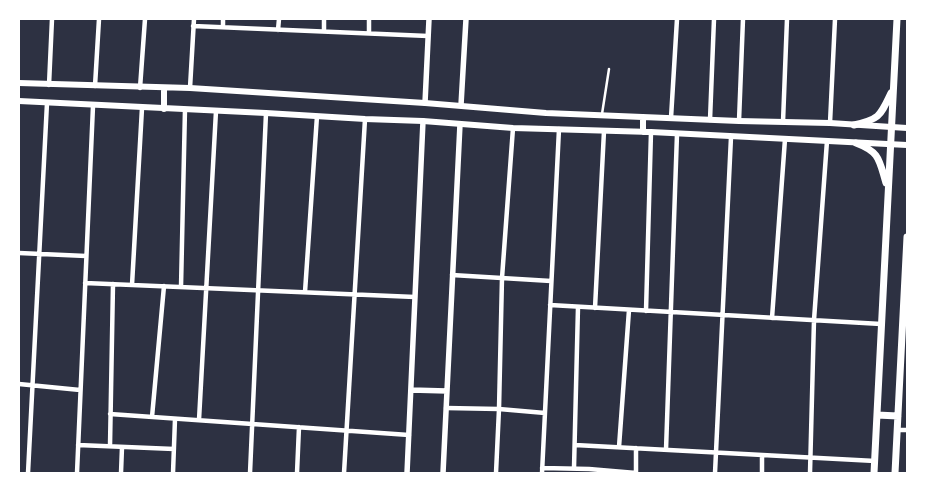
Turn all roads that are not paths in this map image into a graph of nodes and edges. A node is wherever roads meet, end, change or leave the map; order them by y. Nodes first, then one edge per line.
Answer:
1 (52, 19) edge
2 (99, 19) edge
3 (145, 19) edge
4 (194, 19) edge
5 (224, 19) edge
6 (279, 19) edge
7 (324, 19) edge
8 (369, 19) edge
9 (429, 19) edge
10 (466, 19) edge
11 (677, 19) edge
12 (714, 19) edge
13 (743, 19) edge
14 (787, 19) edge
15 (835, 19) edge
16 (897, 19) edge
17 (193, 26) junction
18 (223, 27) junction
19 (278, 30) junction
20 (324, 32) junction
21 (369, 33) junction
22 (428, 36) junction
23 (609, 69) dead end
24 (19, 83) edge
25 (49, 85) junction
26 (95, 86) junction
27 (140, 88) junction
28 (164, 88) junction
29 (190, 88) junction
30 (893, 89) junction
31 (19, 101) edge
32 (425, 102) junction
33 (47, 103) junction
34 (461, 105) junction
35 (93, 106) junction
36 (142, 108) junction
37 (164, 109) junction
38 (185, 110) junction
39 (216, 111) junction
40 (266, 113) junction
41 (317, 116) junction
42 (602, 116) junction
43 (643, 117) junction
44 (671, 118) junction
45 (365, 120) junction
46 (710, 120) junction
47 (423, 121) junction
48 (739, 121) junction
49 (783, 122) junction
50 (460, 124) junction
51 (830, 124) junction
52 (854, 125) junction
53 (513, 128) junction
54 (891, 128) junction
55 (907, 128) edge
56 (559, 129) junction
57 (604, 131) junction
58 (643, 132) junction
59 (650, 132) junction
60 (676, 134) junction
61 (731, 137) junction
62 (785, 139) junction
63 (826, 141) junction
64 (856, 143) junction
65 (890, 145) junction
66 (907, 145) edge
67 (888, 189) junction
68 (907, 237) edge
69 (19, 253) edge
70 (39, 254) junction
71 (86, 256) junction
72 (452, 275) junction
73 (502, 278) junction
74 (551, 281) junction
75 (85, 283) junction
76 (113, 284) junction
77 (132, 285) junction
78 (164, 286) junction
79 (182, 287) junction
80 (206, 288) junction
81 (258, 290) junction
82 (305, 292) junction
83 (355, 294) junction
84 (906, 295) edge
85 (415, 297) junction
86 (550, 305) junction
87 (578, 307) junction
88 (595, 308) junction
89 (629, 310) junction
90 (646, 311) junction
91 (671, 312) junction
92 (722, 315) junction
93 (772, 318) junction
94 (814, 320) junction
95 (881, 324) junction
96 (19, 384) edge
97 (32, 386) junction
98 (80, 390) junction
99 (410, 390) junction
100 (447, 391) junction
101 (446, 408) junction
102 (499, 408) junction
103 (545, 413) junction
104 (110, 414) junction
105 (877, 415) junction
106 (898, 416) junction
107 (152, 417) junction
108 (175, 419) junction
109 (199, 420) junction
110 (252, 424) junction
111 (299, 427) junction
112 (347, 430) junction
113 (898, 430) junction
114 (907, 430) edge
115 (408, 435) junction
116 (78, 445) junction
117 (575, 445) junction
118 (110, 446) junction
119 (122, 447) junction
120 (619, 447) junction
121 (174, 448) junction
122 (636, 448) junction
123 (666, 450) junction
124 (716, 452) junction
125 (762, 455) junction
126 (811, 458) junction
127 (875, 461) junction
128 (574, 468) junction
129 (542, 470) edge
130 (588, 471) edge
131 (28, 473) edge
132 (77, 473) edge
133 (121, 473) edge
134 (173, 473) edge
135 (250, 473) edge
136 (297, 473) edge
137 (344, 473) edge
138 (407, 473) edge
139 (442, 473) edge
140 (496, 473) edge
141 (636, 473) edge
142 (715, 473) edge
143 (762, 473) edge
144 (810, 473) edge
145 (874, 473) edge
146 (895, 473) edge

1 - 25 street
2 - 26 street
3 - 27 street
4 - 17 street
5 - 18 street
6 - 19 street
7 - 20 street
8 - 21 street
9 - 22 street
10 - 34 street
11 - 44 street
12 - 46 street
13 - 48 street
14 - 49 street
15 - 51 street
16 - 30 main road
17 - 18 street
17 - 29 street
18 - 19 street
19 - 20 street
20 - 21 street
21 - 22 street
22 - 32 street
23 - 42 lane
24 - 25 main road
25 - 26 main road
26 - 27 main road
27 - 28 main road
28 - 29 main road
28 - 37 main road
29 - 32 main road
30 - 52 main road
30 - 54 main road
31 - 33 main road
32 - 34 main road
33 - 35 main road
33 - 70 street
34 - 42 main road
35 - 36 main road
35 - 71 street
36 - 37 main road
36 - 77 street
37 - 38 main road
38 - 39 main road
38 - 79 street
39 - 40 main road
39 - 80 street
40 - 41 main road
40 - 81 street
41 - 45 main road
41 - 82 street
42 - 43 main road
43 - 44 main road
43 - 58 main road
44 - 46 main road
45 - 47 main road
45 - 83 street
46 - 48 main road
47 - 50 main road
47 - 85 street
48 - 49 main road
49 - 51 main road
50 - 53 main road
50 - 72 street
51 - 52 main road
52 - 54 main road
53 - 56 main road
53 - 73 street
54 - 55 main road
54 - 65 main road
56 - 57 main road
56 - 74 street
57 - 58 main road
57 - 88 street
58 - 59 main road
59 - 60 main road
59 - 90 street
60 - 61 main road
60 - 91 street
61 - 62 main road
61 - 92 street
62 - 63 main road
62 - 93 street
63 - 64 main road
63 - 94 street
64 - 65 main road
64 - 67 main road
65 - 66 main road
65 - 67 main road
67 - 95 main road
68 - 84 main road
69 - 70 street
70 - 71 street
70 - 97 street
71 - 75 street
72 - 73 street
72 - 100 street
73 - 74 street
73 - 102 street
74 - 86 street
75 - 76 street
75 - 98 street
76 - 77 street
76 - 104 street
77 - 78 street
78 - 79 street
78 - 107 street
79 - 80 street
80 - 81 street
80 - 109 street
81 - 82 street
81 - 110 street
82 - 83 street
83 - 85 street
83 - 112 street
84 - 106 main road
85 - 99 street
86 - 87 street
86 - 103 street
87 - 88 street
87 - 117 street
88 - 89 street
89 - 90 street
89 - 120 street
90 - 91 street
91 - 92 street
91 - 123 street
92 - 93 street
92 - 124 street
93 - 94 street
94 - 95 street
94 - 126 street
95 - 105 main road
96 - 97 street
97 - 98 street
97 - 131 street
98 - 116 street
99 - 100 street
99 - 115 street
100 - 101 street
101 - 102 street
101 - 139 street
102 - 103 street
102 - 140 street
103 - 129 street
104 - 107 street
104 - 118 street
105 - 106 main road
105 - 127 main road
106 - 113 main road
107 - 108 street
108 - 109 street
108 - 121 street
109 - 110 street
110 - 111 street
110 - 135 street
111 - 112 street
111 - 136 street
112 - 115 street
112 - 137 street
113 - 114 street
113 - 146 main road
115 - 138 street
116 - 118 street
116 - 132 street
117 - 120 street
117 - 128 street
118 - 119 street
119 - 121 street
119 - 133 street
120 - 122 street
121 - 134 street
122 - 123 street
122 - 141 street
123 - 124 street
124 - 125 street
124 - 142 street
125 - 126 street
125 - 143 street
126 - 127 street
126 - 144 street
127 - 145 main road
128 - 129 street
128 - 130 street
130 - 141 street

